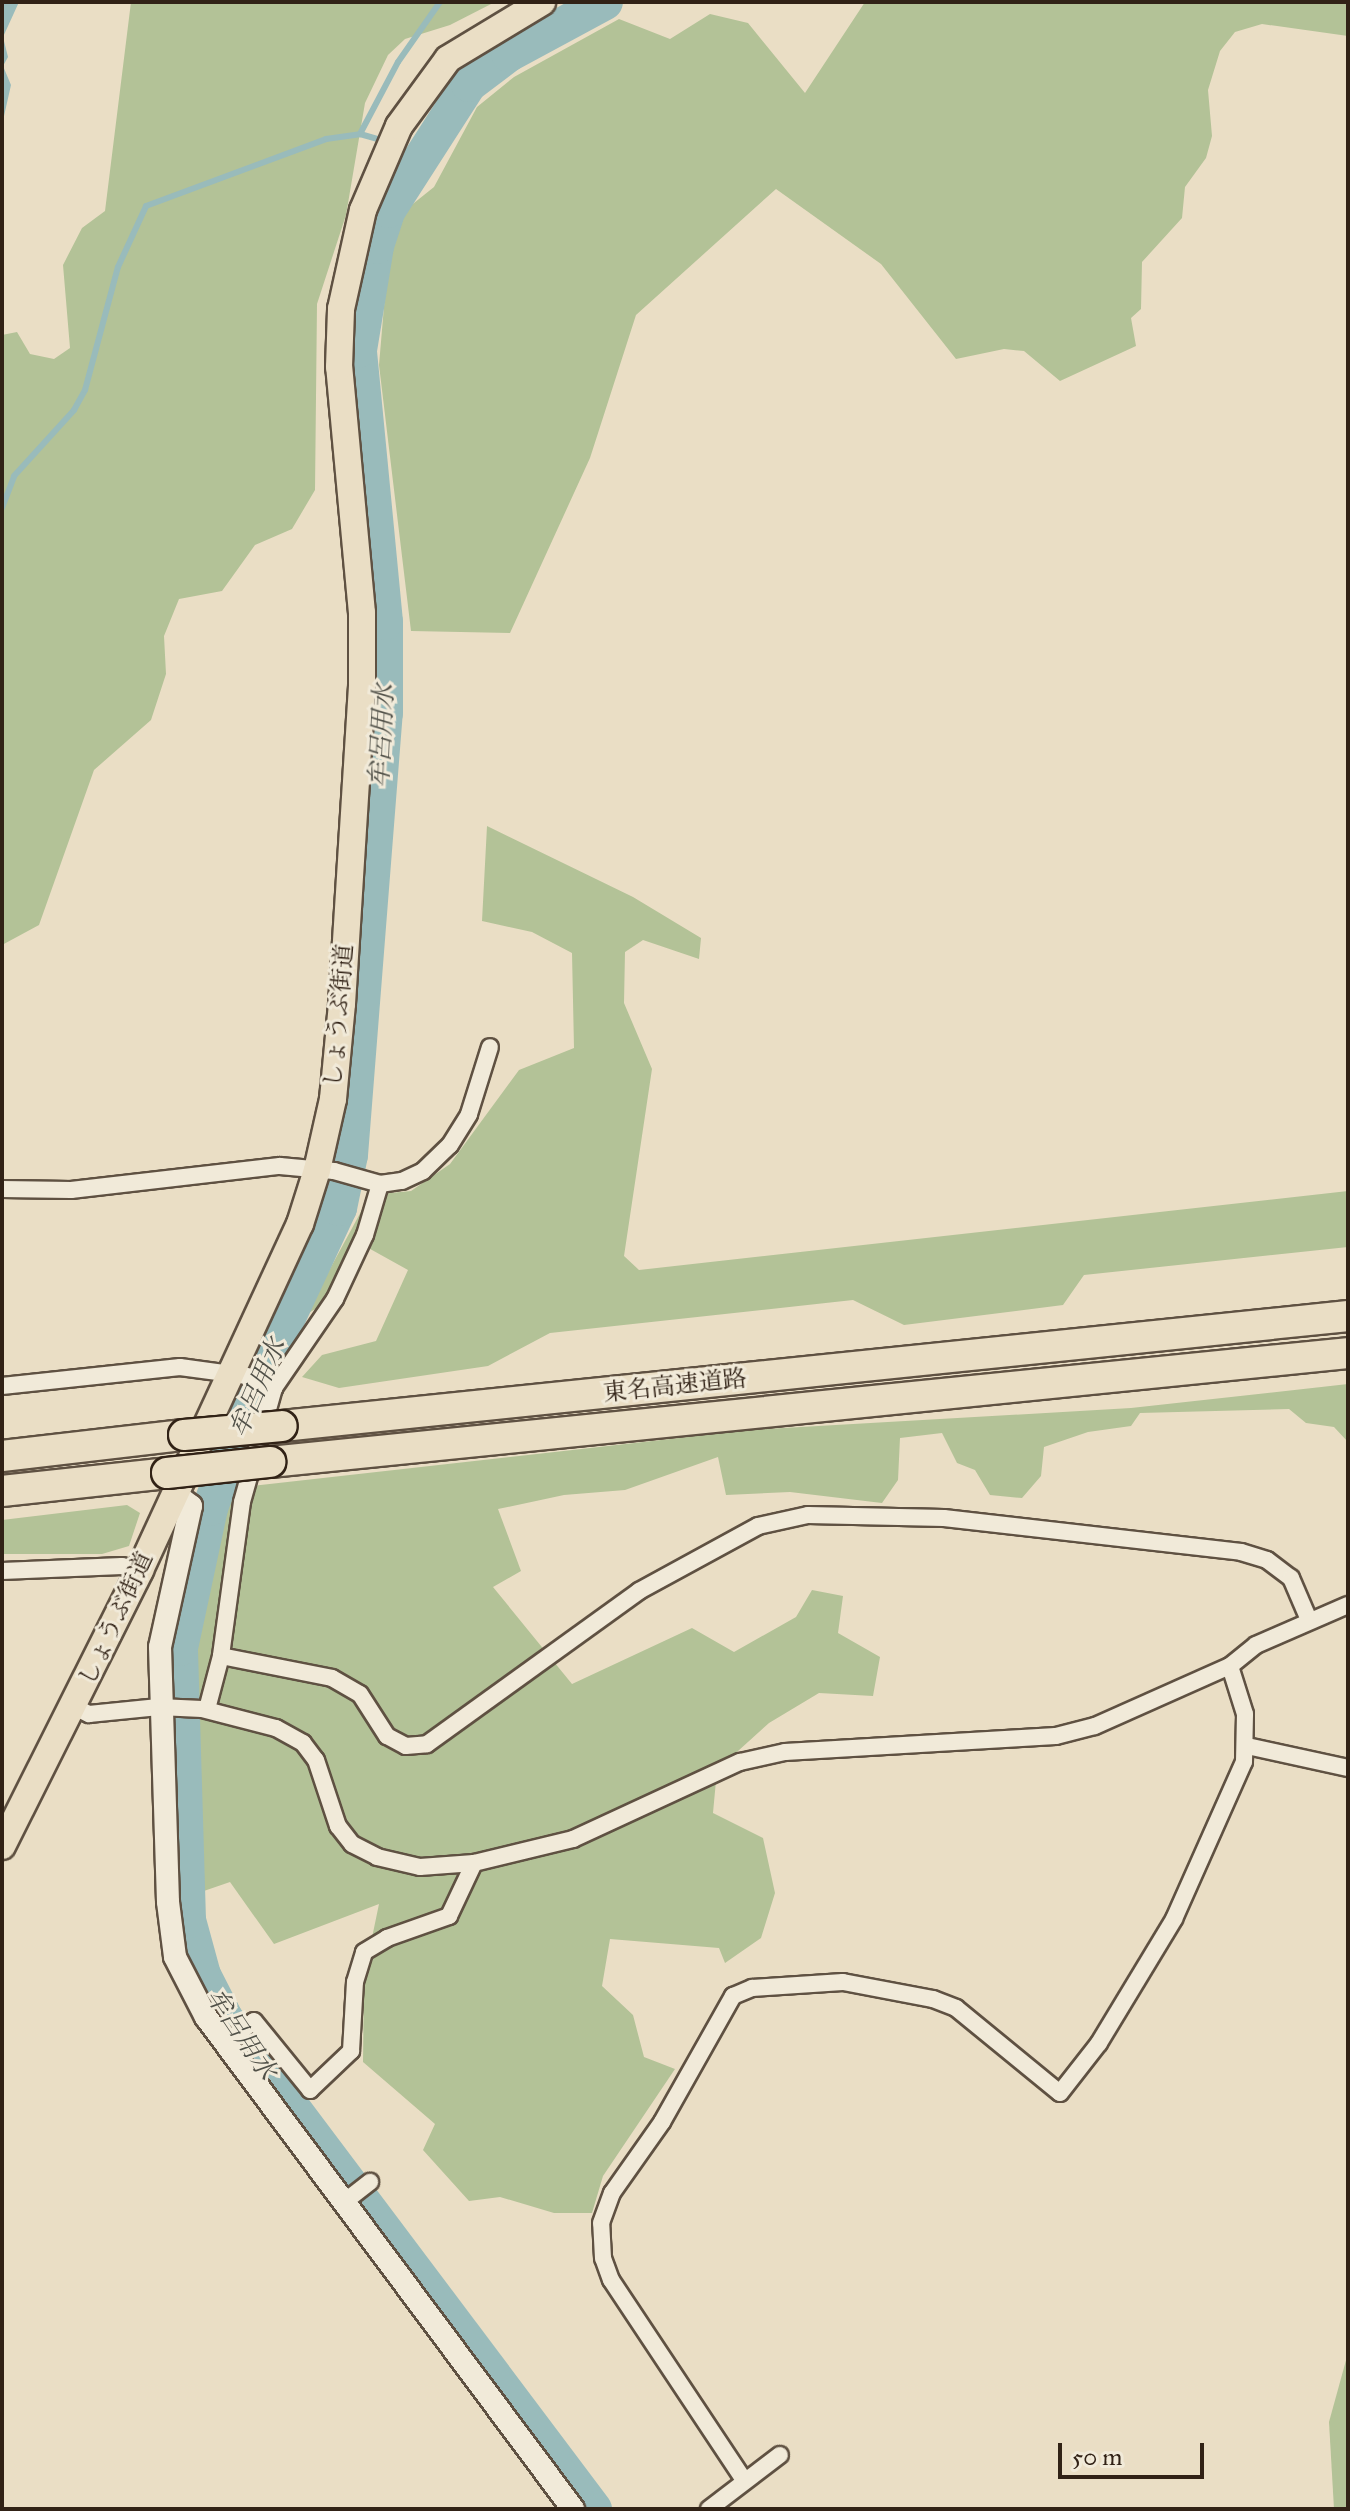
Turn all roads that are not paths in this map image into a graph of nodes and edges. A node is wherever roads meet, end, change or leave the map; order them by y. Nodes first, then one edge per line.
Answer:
1 (542, 2) edge
2 (490, 1047) dead end
3 (326, 1170) junction
4 (373, 1182) junction
5 (2, 1189) edge
6 (1348, 1316) edge
7 (1348, 1353) edge
8 (238, 1375) junction
9 (2, 1386) edge
10 (270, 1386) junction
11 (2, 1456) edge
12 (171, 1483) junction
13 (2, 1491) edge
14 (140, 1570) junction
15 (2, 1571) edge
16 (1348, 1605) edge
17 (1309, 1620) junction
18 (221, 1656) junction
19 (1230, 1666) junction
20 (164, 1706) junction
21 (75, 1707) junction
22 (204, 1709) junction
23 (1247, 1746) junction
24 (1348, 1768) edge
25 (2, 1846) edge
26 (474, 1863) junction
27 (228, 2040) junction
28 (370, 2182) dead end
29 (352, 2196) dead end
30 (780, 2455) dead end
31 (744, 2480) junction
32 (573, 2509) edge
33 (709, 2509) edge

1 - 3 main road, しょうぶ街道
2 - 4 street
3 - 4 street
3 - 5 street
3 - 8 main road, しょうぶ街道
4 - 10 street
6 - 11 highway, 東名高速道路, bridge
7 - 12 highway, 東名高速道路, bridge
8 - 9 street
8 - 10 street
8 - 12 main road, しょうぶ街道
10 - 18 street
12 - 13 highway, 東名高速道路
12 - 14 main road, しょうぶ街道
12 - 20 street
14 - 15 street
14 - 21 main road, しょうぶ街道
16 - 17 street
17 - 18 street
17 - 19 street
18 - 22 street
19 - 23 street
19 - 26 street
20 - 21 street
20 - 22 street
20 - 27 street
21 - 25 main road, しょうぶ街道
22 - 26 street
23 - 24 street
23 - 31 street
26 - 27 street
27 - 32 street
28 - 29 street
30 - 31 street
31 - 33 street

